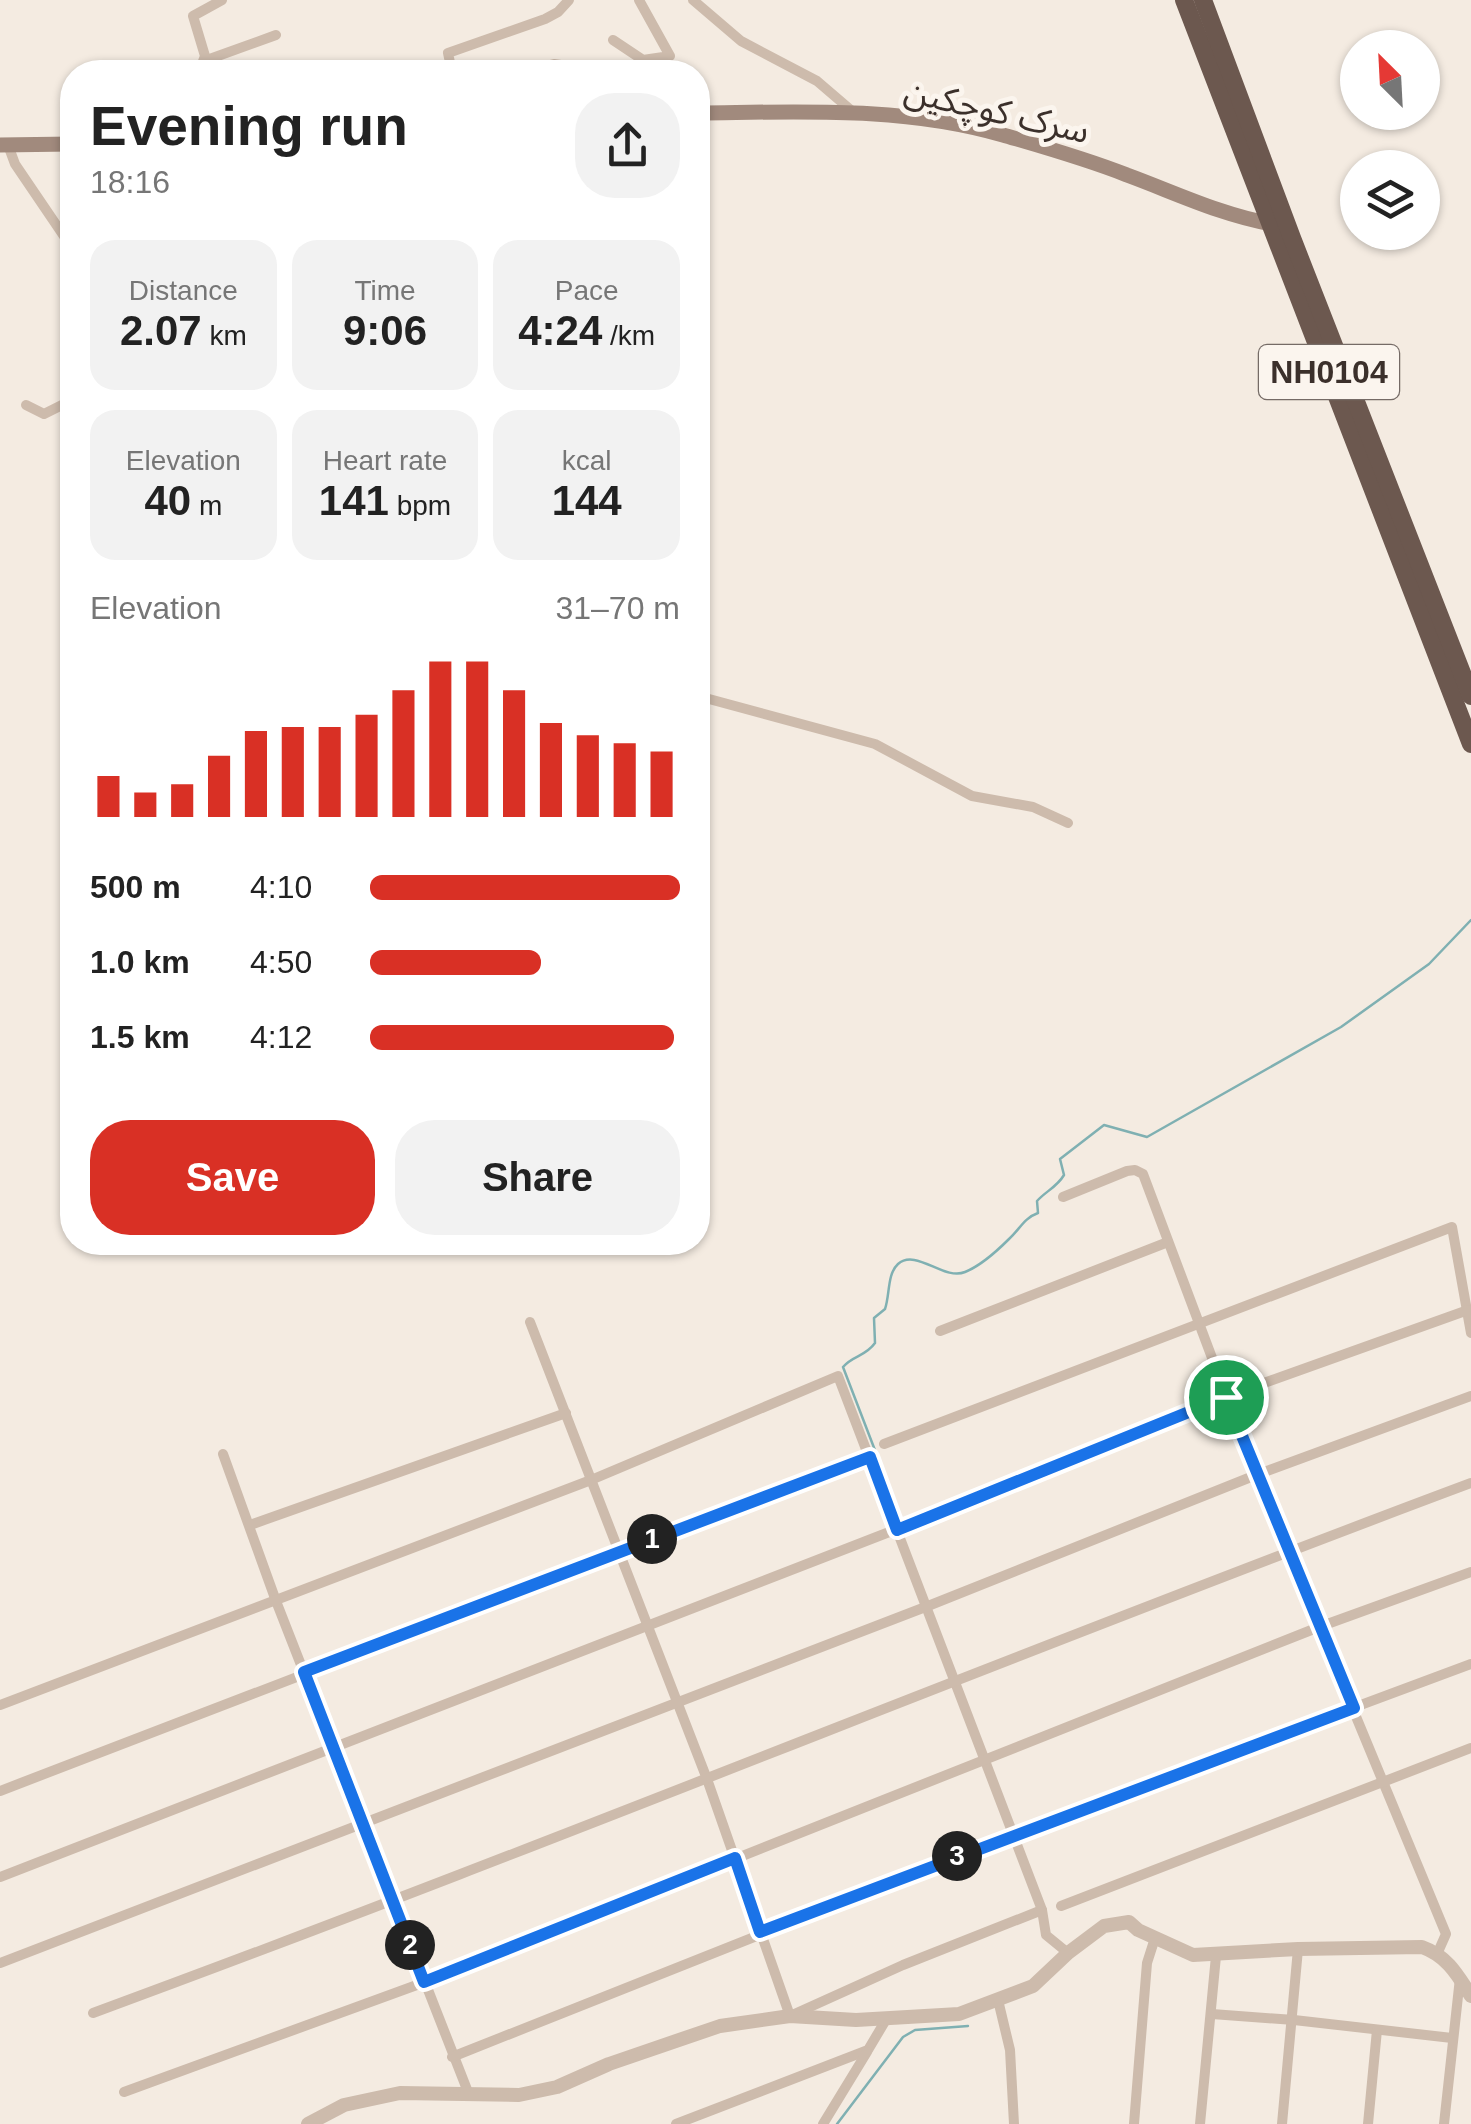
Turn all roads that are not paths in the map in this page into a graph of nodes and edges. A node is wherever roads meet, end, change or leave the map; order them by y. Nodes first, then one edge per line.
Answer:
1 (222, 0) edge
2 (568, 0) edge
3 (639, 0) edge
4 (693, 0) edge
5 (1184, 0) edge
6 (1203, 0) edge
7 (276, 34) dead end
8 (613, 40) dead end
9 (204, 60) edge
10 (207, 60) edge
11 (449, 60) edge
12 (648, 60) joint
13 (852, 111) junction
14 (710, 113) edge
15 (60, 144) edge
16 (4, 145) edge
17 (1272, 224) junction
18 (60, 227) edge
19 (26, 405) dead end
20 (60, 406) edge
21 (1471, 696) edge
22 (710, 699) edge
23 (1471, 744) edge
24 (1068, 822) dead end
25 (1063, 1197) dead end
26 (1168, 1242) junction
27 (1468, 1310) junction
28 (530, 1322) dead end
29 (1200, 1323) junction
30 (940, 1331) dead end
31 (1471, 1333) edge
32 (1471, 1396) edge
33 (1226, 1397) junction
34 (566, 1413) junction
35 (884, 1444) dead end
36 (223, 1454) dead end
37 (870, 1457) junction
38 (1256, 1475) junction
39 (591, 1480) junction
40 (1471, 1483) edge
41 (250, 1525) junction
42 (897, 1530) junction
43 (618, 1551) junction
44 (1288, 1551) junction
45 (1471, 1572) edge
46 (276, 1602) junction
47 (928, 1606) junction
48 (648, 1626) junction
49 (1320, 1627) junction
50 (1471, 1664) edge
51 (304, 1672) junction
52 (955, 1681) junction
53 (676, 1703) junction
54 (0, 1705) edge
55 (1354, 1708) junction
56 (335, 1747) junction
57 (1471, 1748) edge
58 (985, 1758) junction
59 (706, 1779) junction
60 (1384, 1783) junction
61 (0, 1791) edge
62 (363, 1824) junction
63 (1011, 1835) junction
64 (735, 1858) junction
65 (0, 1877) edge
66 (394, 1902) junction
67 (1061, 1906) dead end
68 (1042, 1910) junction
69 (760, 1932) junction
70 (1154, 1938) junction
71 (1059, 1946) junction
72 (1298, 1949) junction
73 (1438, 1952) junction
74 (1216, 1956) junction
75 (0, 1963) edge
76 (1460, 1977) junction
77 (424, 1982) junction
78 (1471, 1996) edge
79 (998, 2000) junction
80 (93, 2014) dead end
81 (1212, 2014) junction
82 (790, 2016) junction
83 (888, 2018) junction
84 (1294, 2020) junction
85 (1378, 2030) junction
86 (1452, 2038) junction
87 (868, 2050) junction
88 (452, 2056) junction
89 (124, 2092) dead end
90 (468, 2092) junction
91 (308, 2124) edge
92 (676, 2124) edge
93 (823, 2124) edge
94 (1014, 2124) edge
95 (1134, 2124) edge
96 (1200, 2124) edge
97 (1282, 2124) edge
98 (1368, 2124) edge
99 (1444, 2124) edge

1 - 9 street
2 - 11 street
3 - 12 street
4 - 13 street
5 - 17 highway, NH0104
6 - 21 highway, NH0104
7 - 10 street
8 - 12 street
13 - 14 main road, سرک کوچکین
13 - 17 main road, سرک کوچکین
15 - 16 main road
16 - 18 street
17 - 23 highway, NH0104
19 - 20 street
22 - 24 street
25 - 26 street
26 - 29 street
26 - 30 street
27 - 29 street
27 - 31 street
27 - 33 street
28 - 34 street
29 - 33 street
29 - 35 street
32 - 38 street
33 - 38 street
33 - 42 street
34 - 39 street
34 - 41 street
36 - 41 street
37 - 39 street
37 - 42 street
37 - 43 street
38 - 44 street
38 - 47 street
39 - 43 street
39 - 46 street
40 - 44 street
41 - 46 street
42 - 47 street
42 - 48 street
43 - 48 street
43 - 51 street
44 - 49 street
44 - 52 street
45 - 49 street
46 - 51 street
46 - 54 street
47 - 52 street
47 - 53 street
48 - 53 street
48 - 56 street
49 - 55 street
49 - 58 street
50 - 55 street
51 - 56 street
51 - 61 street
52 - 58 street
52 - 59 street
53 - 59 street
53 - 62 street
55 - 60 street
55 - 63 street
56 - 62 street
56 - 65 street
57 - 60 street
58 - 63 street
58 - 64 street
59 - 64 street
59 - 66 street
60 - 67 street
60 - 73 street
62 - 66 street
62 - 75 street
63 - 68 street
63 - 69 street
64 - 69 street
64 - 77 street
66 - 77 street
66 - 80 street
68 - 71 street
68 - 82 street
69 - 82 street
69 - 88 street
70 - 71 street
70 - 74 street
70 - 95 street
71 - 79 street
72 - 73 street
72 - 74 street
72 - 84 street
73 - 76 street
74 - 81 street
76 - 78 street
76 - 86 street
77 - 88 street
77 - 89 street
79 - 83 street
79 - 94 street
81 - 84 street
81 - 96 street
82 - 83 street
82 - 90 street
83 - 87 street
84 - 85 street
84 - 97 street
85 - 86 street
85 - 98 street
86 - 99 street
87 - 92 street
87 - 93 street
88 - 90 street
90 - 91 street

